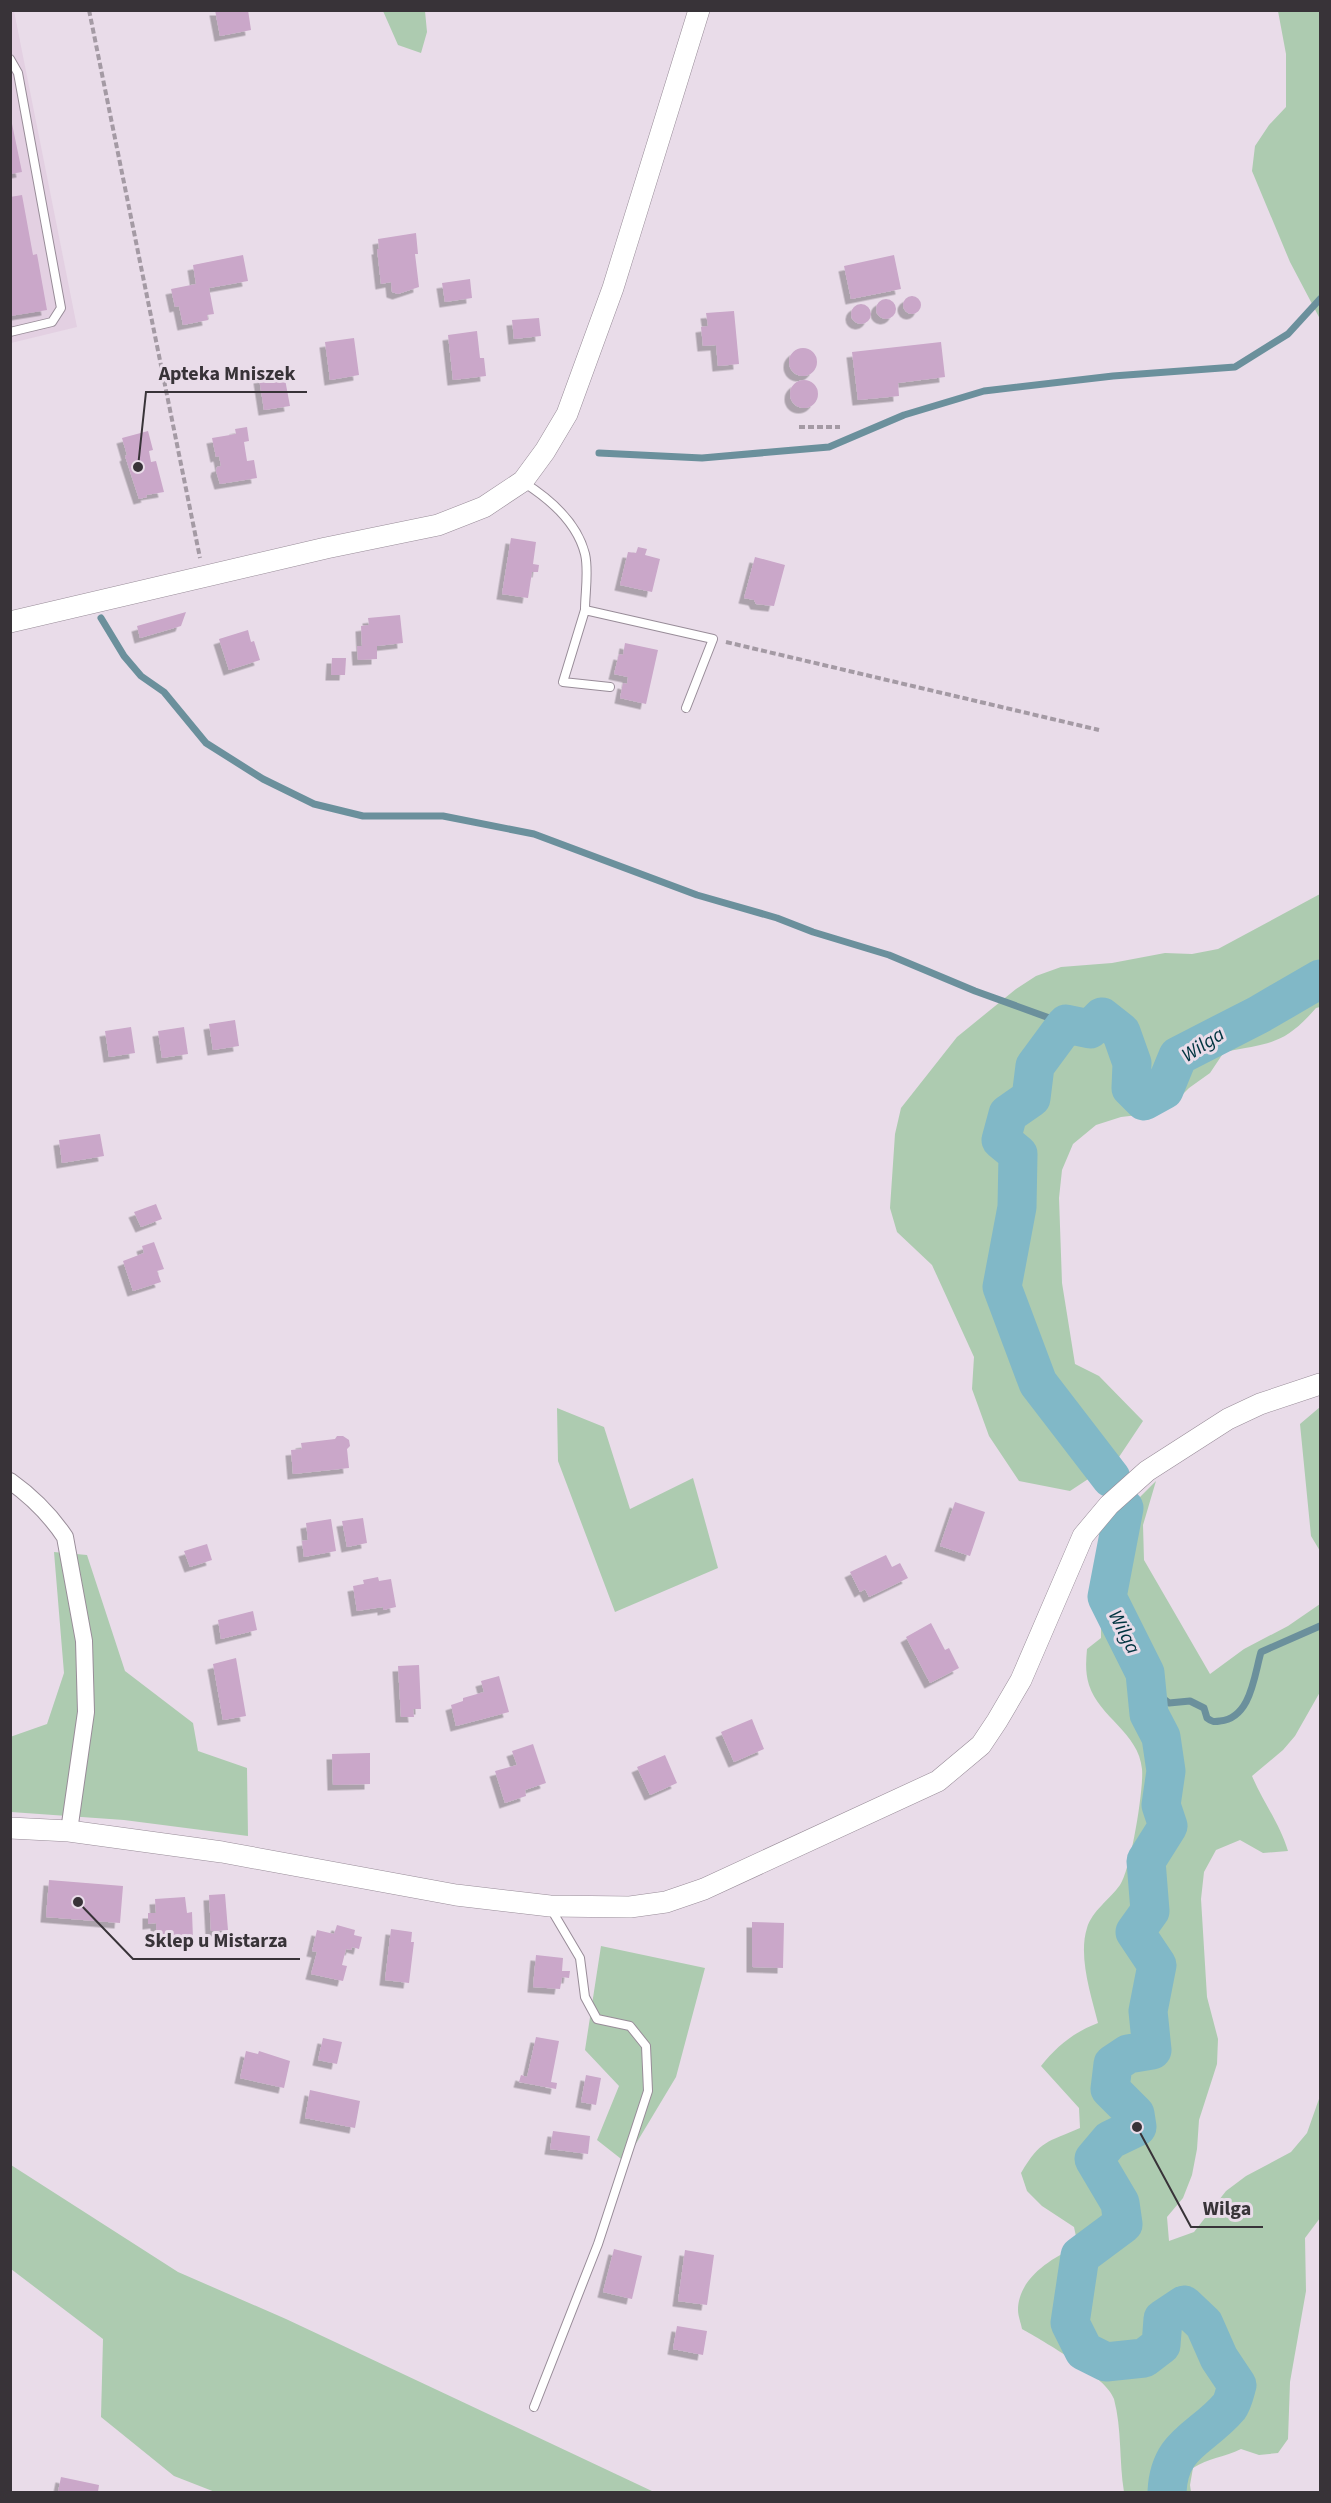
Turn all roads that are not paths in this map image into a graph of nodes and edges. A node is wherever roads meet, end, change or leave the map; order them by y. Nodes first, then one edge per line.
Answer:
1 (699, 10) edge
2 (10, 59) edge
3 (10, 332) edge
4 (522, 481) junction
5 (585, 610) junction
6 (10, 622) edge
7 (610, 687) dead end
8 (686, 708) dead end
9 (1320, 1384) edge
10 (10, 1481) edge
11 (10, 1828) edge
12 (69, 1831) junction
13 (550, 1906) junction
14 (534, 2407) dead end

1 - 4 street
2 - 3 lane
4 - 5 lane
4 - 6 street
5 - 7 lane
5 - 8 lane
9 - 13 street
10 - 12 street
11 - 12 street
12 - 13 street
13 - 14 lane

